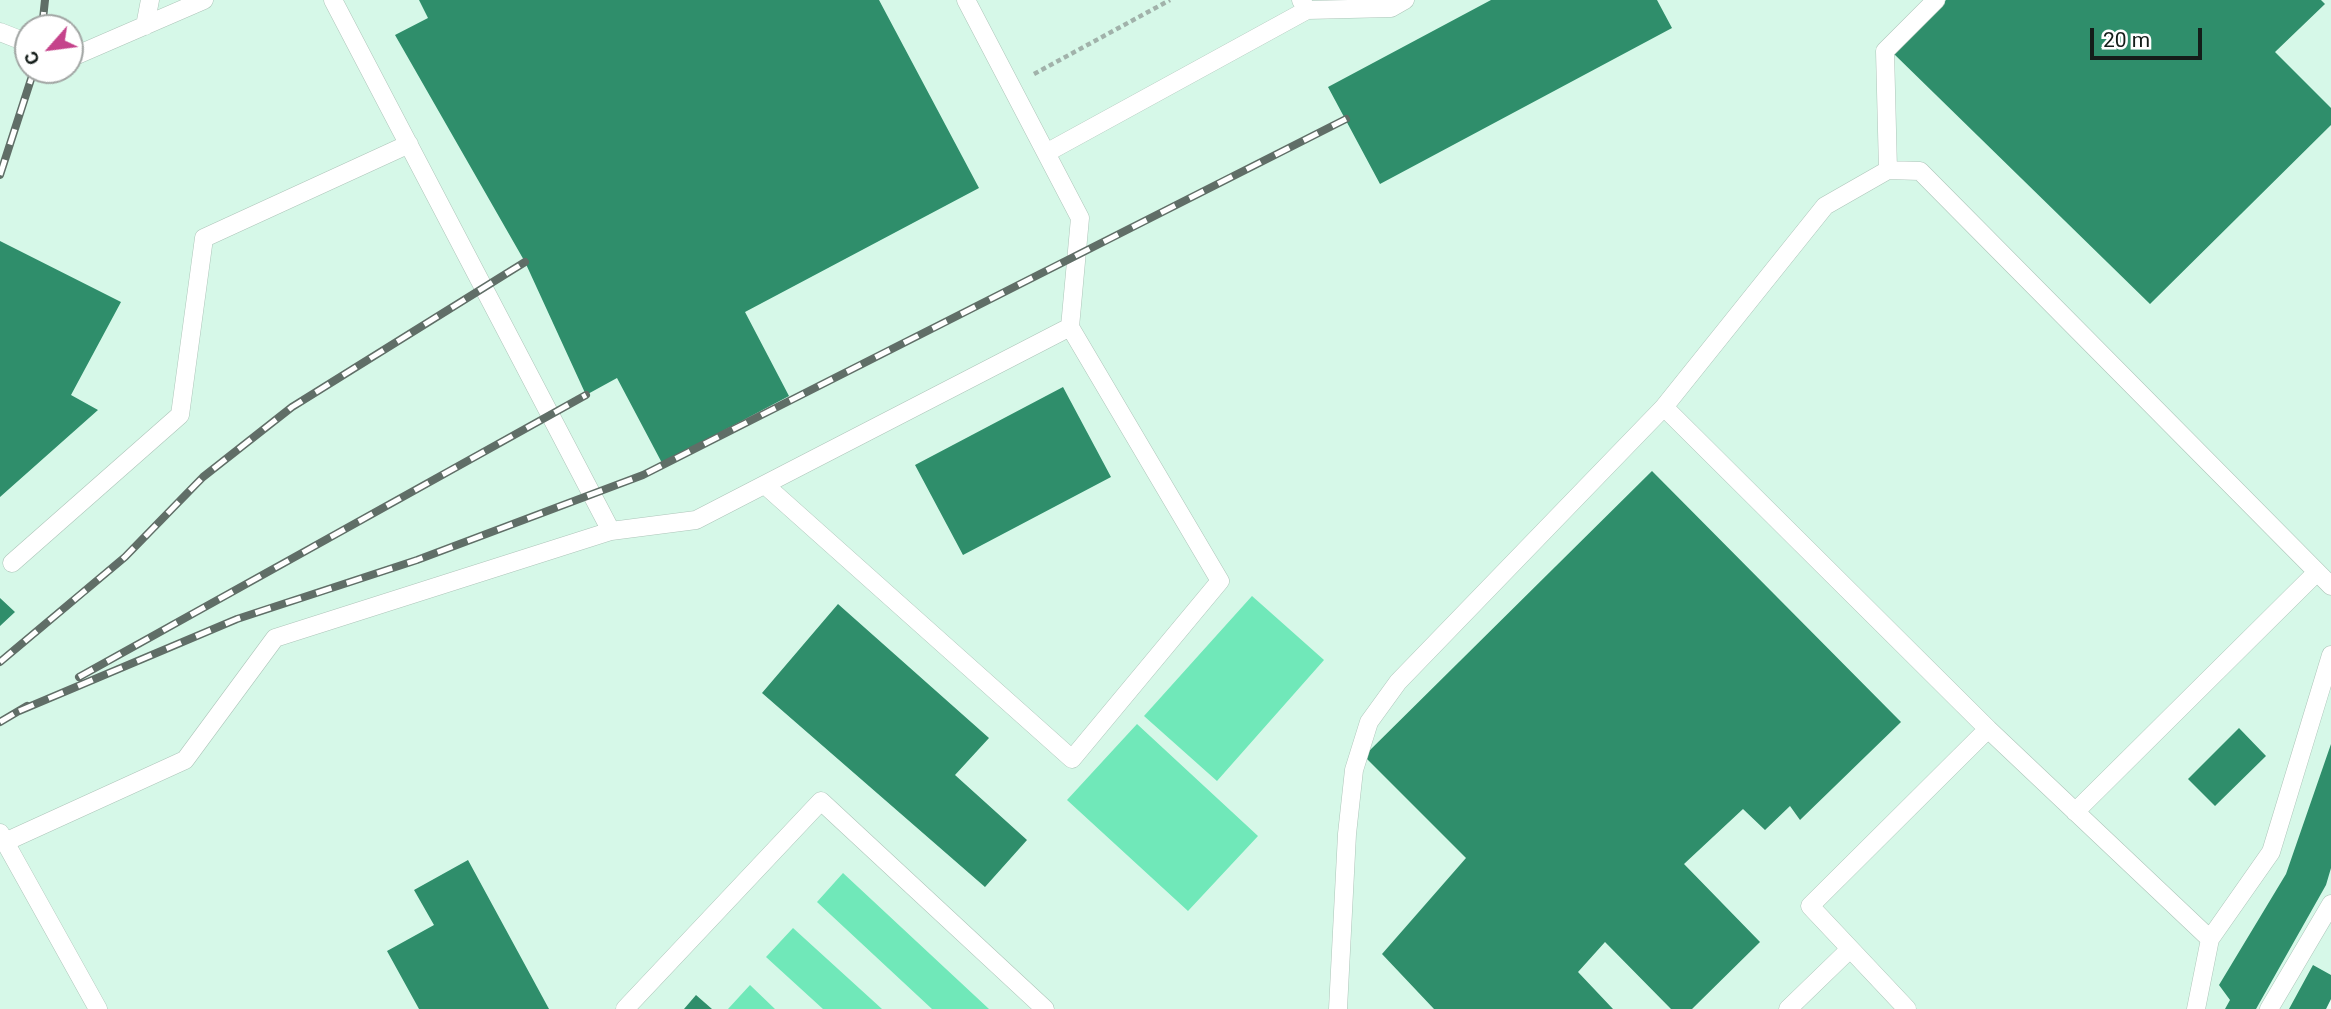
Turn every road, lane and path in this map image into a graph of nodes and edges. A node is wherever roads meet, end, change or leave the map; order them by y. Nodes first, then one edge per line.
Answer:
1 (150, 0) edge
2 (204, 0) edge
3 (333, 0) edge
4 (966, 0) edge
5 (1170, 0) edge
6 (1405, 0) edge
7 (1936, 0) edge
8 (1304, 5) edge
9 (145, 26) junction
10 (84, 52) edge
11 (1026, 65) dead end
12 (409, 144) junction
13 (1045, 153) junction
14 (1888, 170) junction
15 (1070, 327) junction
16 (1664, 407) junction
17 (765, 485) junction
18 (611, 531) junction
19 (12, 563) dead end
20 (2317, 572) junction
21 (2331, 586) edge
22 (2331, 655) edge
23 (1988, 729) junction
24 (2075, 812) junction
25 (3, 838) edge
26 (2331, 904) edge
27 (2210, 939) junction
28 (1850, 949) junction
29 (98, 1009) edge
30 (625, 1009) edge
31 (1045, 1009) edge
32 (1338, 1009) edge
33 (1788, 1009) edge
34 (1906, 1009) edge
35 (2196, 1009) edge
36 (2269, 1009) edge

1 - 9 lane
2 - 9 lane
3 - 12 lane
4 - 13 lane
5 - 11 path
6 - 8 lane
7 - 14 lane
8 - 13 lane
9 - 10 lane
12 - 18 lane
12 - 19 lane
13 - 15 lane
14 - 16 lane
14 - 20 lane
15 - 17 lane
15 - 17 lane
16 - 23 lane
16 - 32 lane
17 - 18 lane
18 - 25 lane
20 - 21 lane
20 - 24 lane
22 - 27 lane
23 - 24 lane
23 - 28 lane
24 - 27 lane
25 - 29 lane
26 - 36 lane
27 - 35 lane
28 - 33 lane
28 - 34 lane
30 - 31 lane

